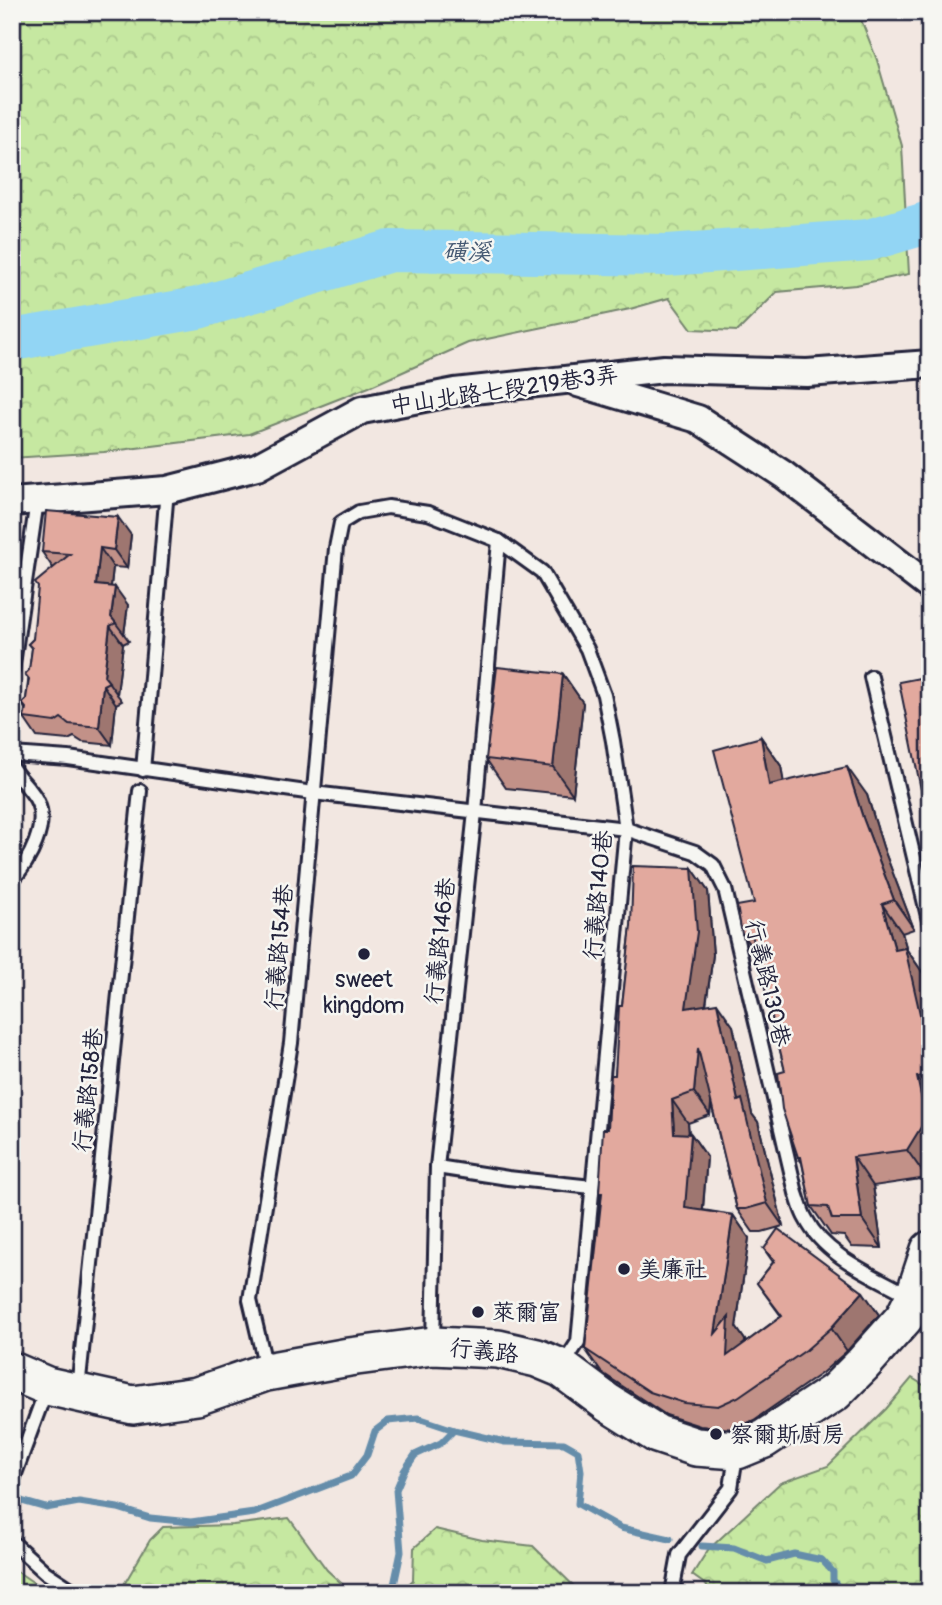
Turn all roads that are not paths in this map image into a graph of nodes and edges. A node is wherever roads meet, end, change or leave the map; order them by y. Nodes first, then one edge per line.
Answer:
1 (930, 364) edge
2 (566, 380) junction
3 (167, 490) junction
4 (24, 502) edge
5 (341, 523) joint
6 (499, 541) junction
7 (930, 587) edge
8 (12, 671) edge
9 (871, 677) dead end
10 (12, 754) edge
11 (12, 768) edge
12 (143, 770) junction
13 (140, 791) dead end
14 (313, 793) junction
15 (475, 813) junction
16 (626, 829) junction
17 (12, 880) edge
18 (930, 925) edge
19 (437, 1167) junction
20 (592, 1187) junction
21 (930, 1250) edge
22 (914, 1298) junction
23 (433, 1346) junction
24 (561, 1368) junction
25 (12, 1371) edge
26 (267, 1371) junction
27 (62, 1391) junction
28 (737, 1450) junction
29 (14, 1476) edge
30 (12, 1542) edge
31 (77, 1593) edge
32 (671, 1593) edge

1 - 2 street, 中山北路七段219巷3弄
2 - 3 street, 中山北路七段219巷3弄
2 - 7 street
3 - 4 street, 中山北路七段219巷3弄
3 - 12 lane
4 - 8 lane
5 - 6 lane, 行義路140巷
5 - 14 lane, 行義路154巷
6 - 15 lane, 行義路146巷
6 - 16 lane, 行義路140巷
9 - 18 lane
10 - 12 lane, 行義路130巷
11 - 17 lane
12 - 14 lane, 行義路130巷
13 - 27 lane, 行義路158巷
14 - 15 lane, 行義路130巷
14 - 26 lane, 行義路154巷
15 - 16 lane, 行義路130巷
15 - 19 lane, 行義路146巷
16 - 20 lane, 行義路140巷
16 - 22 lane, 行義路130巷
19 - 20 lane
19 - 23 lane, 行義路146巷
20 - 24 lane, 行義路140巷
21 - 22 street, 行義路
22 - 28 street, 行義路
23 - 24 street, 行義路
23 - 26 street, 行義路
24 - 28 street, 行義路
25 - 27 street, 行義路
26 - 27 street, 行義路
27 - 29 lane, 行義路158巷
28 - 32 lane
30 - 31 lane

